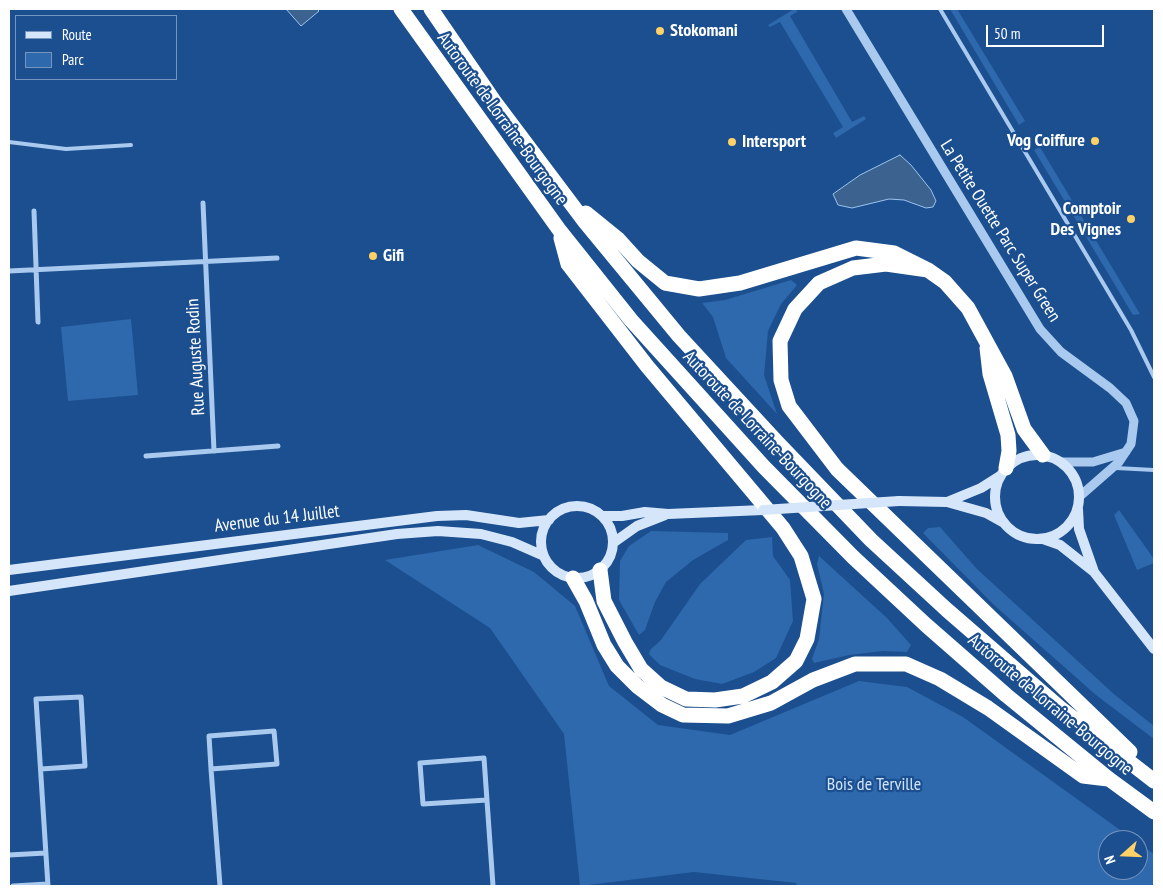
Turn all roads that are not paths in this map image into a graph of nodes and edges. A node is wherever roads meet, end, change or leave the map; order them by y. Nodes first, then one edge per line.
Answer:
1 (401, 9) edge
2 (431, 9) edge
3 (846, 9) edge
4 (940, 9) edge
5 (9, 142) edge
6 (130, 145) dead end
7 (563, 195) junction
8 (203, 203) dead end
9 (34, 211) dead end
10 (560, 232) junction
11 (277, 258) dead end
12 (205, 262) junction
13 (36, 270) junction
14 (928, 270) junction
15 (9, 271) edge
16 (38, 322) dead end
17 (986, 339) junction
18 (1154, 377) edge
19 (278, 446) dead end
20 (214, 451) junction
21 (1126, 452) junction
22 (1043, 455) junction
23 (146, 456) dead end
24 (1062, 462) junction
25 (1114, 467) junction
26 (1154, 470) edge
27 (1003, 472) junction
28 (947, 502) junction
29 (1079, 502) junction
30 (668, 514) junction
31 (602, 516) junction
32 (549, 520) junction
33 (1005, 524) junction
34 (1041, 539) junction
35 (613, 543) junction
36 (544, 556) junction
37 (9, 570) edge
38 (600, 570) junction
39 (1094, 572) junction
40 (573, 578) junction
41 (9, 591) edge
42 (1154, 649) edge
43 (41, 769) junction
44 (211, 769) junction
45 (1154, 777) edge
46 (1109, 779) junction
47 (1154, 781) edge
48 (487, 800) junction
49 (1154, 812) edge
50 (46, 853) junction
51 (9, 855) edge
52 (48, 885) edge
53 (13, 886) edge
54 (220, 886) edge
55 (493, 886) edge

1 - 10 highway, Autoroute de Lorraine-Bourgogne
2 - 7 highway, Autoroute de Lorraine-Bourgogne
3 - 21 street, La Petite Ouette Parc Super Green
4 - 18 lane
5 - 6 lane
7 - 14 highway
7 - 47 highway, Autoroute de Lorraine-Bourgogne
8 - 12 street, Rue Auguste Rodin
9 - 13 street
10 - 38 highway
10 - 46 highway, Autoroute de Lorraine-Bourgogne
11 - 12 street
12 - 13 street
12 - 20 street, Rue Auguste Rodin
13 - 15 street
13 - 16 street
14 - 17 highway
14 - 45 highway
17 - 22 highway
17 - 27 highway
19 - 20 street
20 - 23 street
21 - 24 street
21 - 25 street, La Petite Ouette Parc Super Green
22 - 24 main road
22 - 27 main road
24 - 29 main road
25 - 26 lane
25 - 29 street, La Petite Ouette Parc Super Green
27 - 28 main road
27 - 33 main road
28 - 30 main road, bridge
28 - 33 main road
29 - 34 main road
29 - 39 main road
30 - 31 main road
30 - 35 main road
31 - 32 main road
31 - 35 main road
32 - 36 main road
32 - 37 main road, Avenue du 14 Juillet
33 - 34 main road
34 - 39 main road
35 - 38 main road
36 - 40 main road
36 - 41 main road, Avenue du 14 Juillet
38 - 40 main road
39 - 42 main road
40 - 46 highway
43 - 43 street
43 - 50 street
44 - 44 street
44 - 54 street
46 - 49 highway, Autoroute de Lorraine-Bourgogne
48 - 48 street
48 - 55 street
50 - 51 street
50 - 52 street
52 - 53 street

